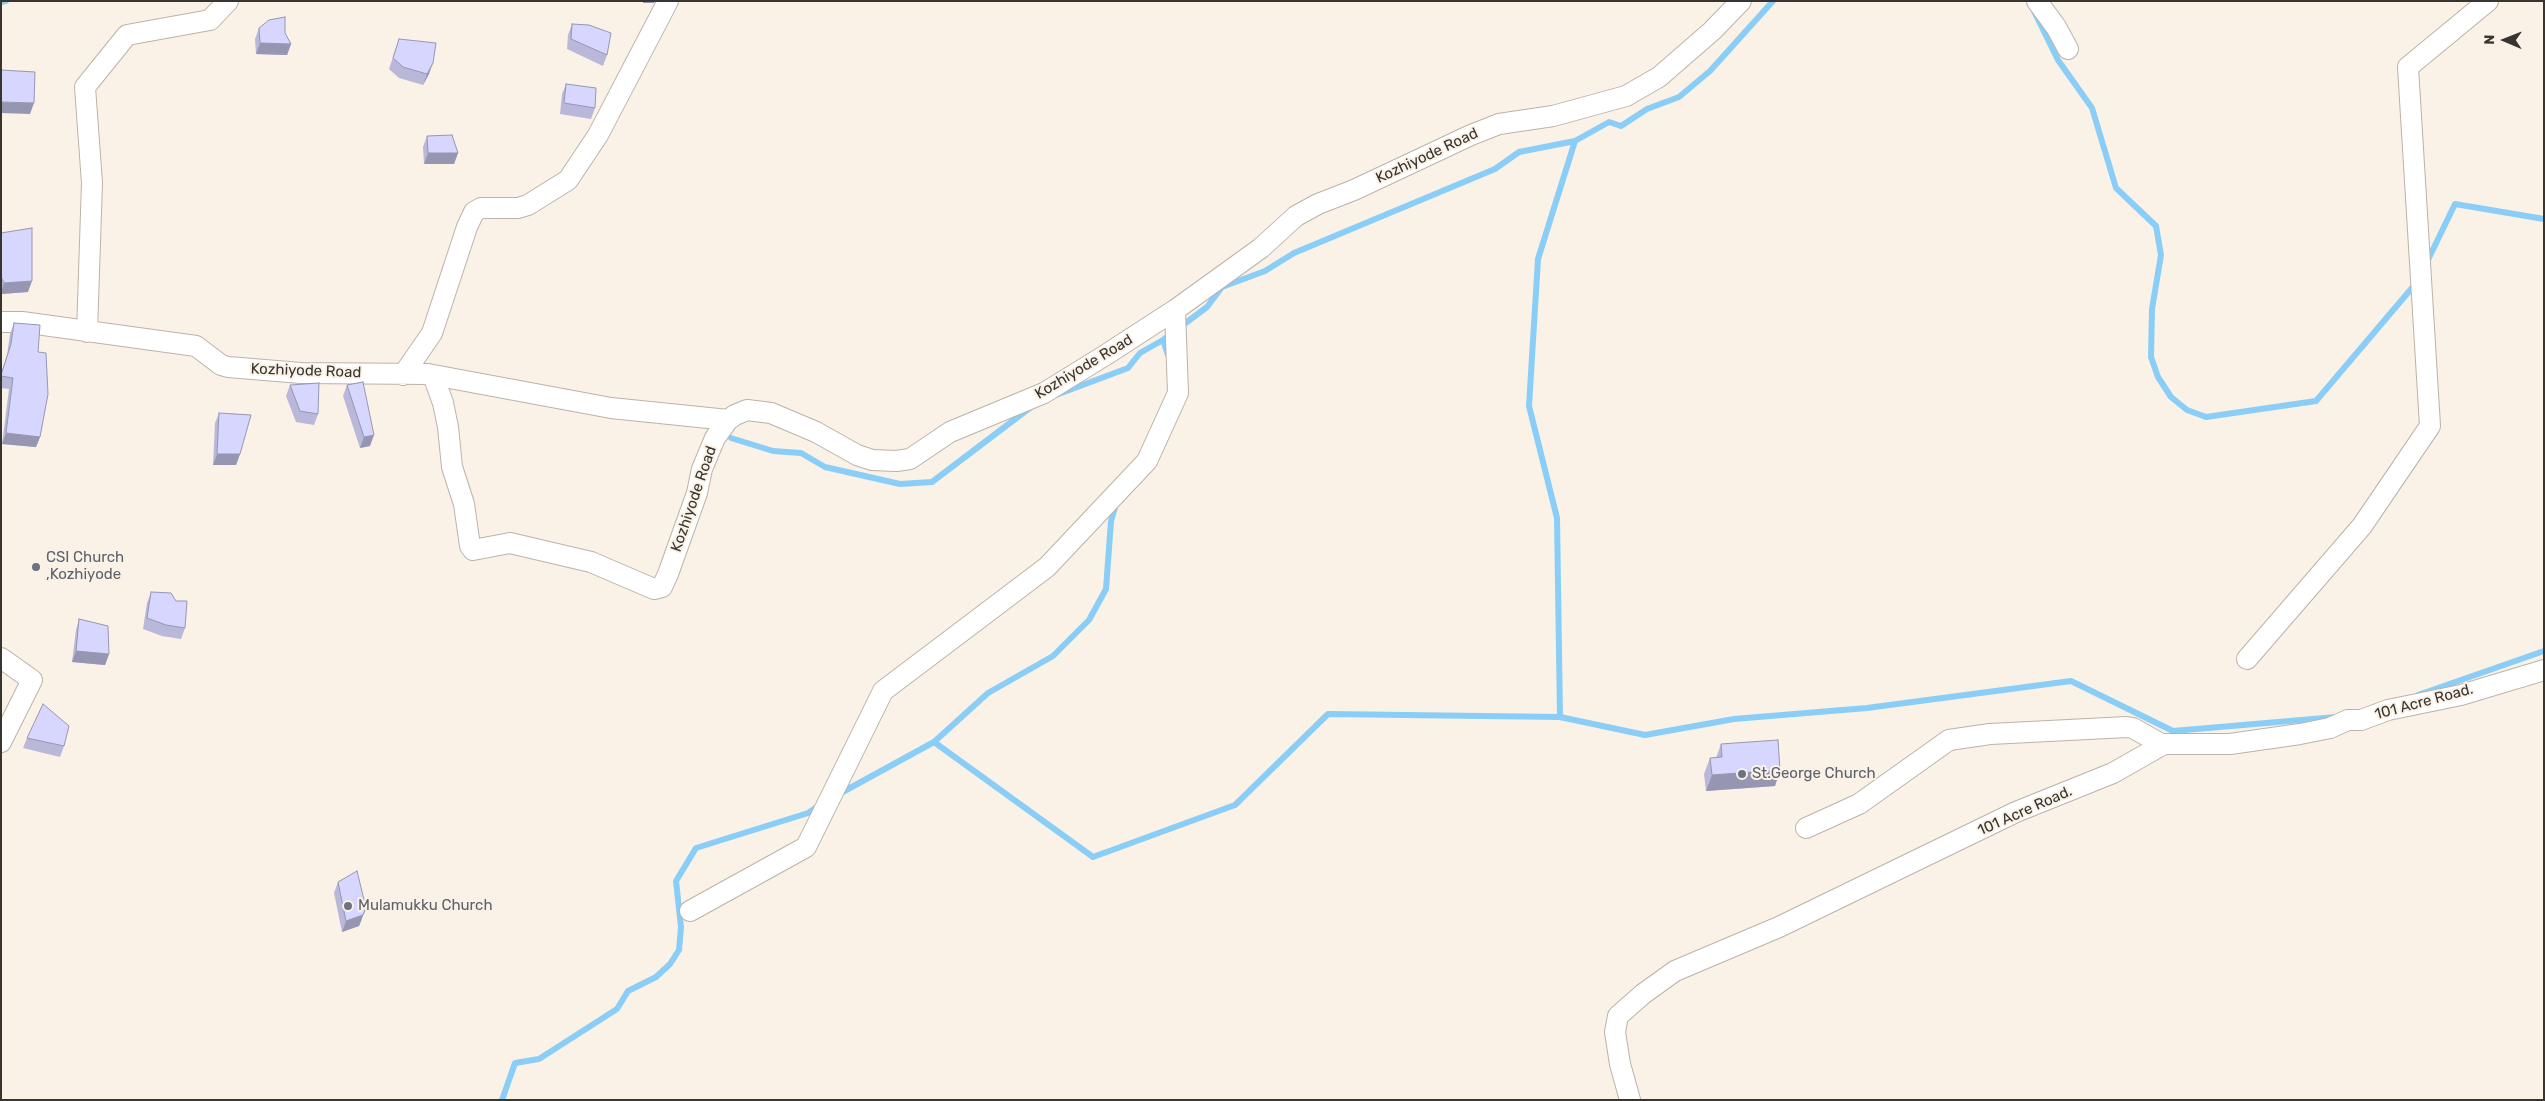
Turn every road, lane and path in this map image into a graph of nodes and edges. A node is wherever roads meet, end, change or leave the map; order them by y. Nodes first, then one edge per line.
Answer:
1 (228, 1) edge
2 (668, 1) edge
3 (1741, 1) edge
4 (2036, 1) edge
5 (2488, 1) edge
6 (2068, 49) dead end
7 (1175, 310) junction
8 (1, 322) edge
9 (86, 332) junction
10 (403, 374) junction
11 (428, 374) junction
12 (728, 420) junction
13 (1, 658) edge
14 (2247, 659) dead end
15 (2544, 670) edge
16 (1, 742) edge
17 (2158, 742) junction
18 (1806, 828) dead end
19 (690, 911) dead end
20 (1630, 1100) edge

1 - 9 street
2 - 10 street
3 - 7 street, Kozhiyode Road
4 - 6 street
5 - 14 street
7 - 12 street, Kozhiyode Road
7 - 19 street
8 - 9 street, Kozhiyode Road
9 - 10 street, Kozhiyode Road
10 - 11 street, Kozhiyode Road
11 - 12 street
11 - 12 street, Kozhiyode Road
13 - 16 street
15 - 17 street, 101 Acre Road.
17 - 18 street
17 - 20 street, 101 Acre Road.

